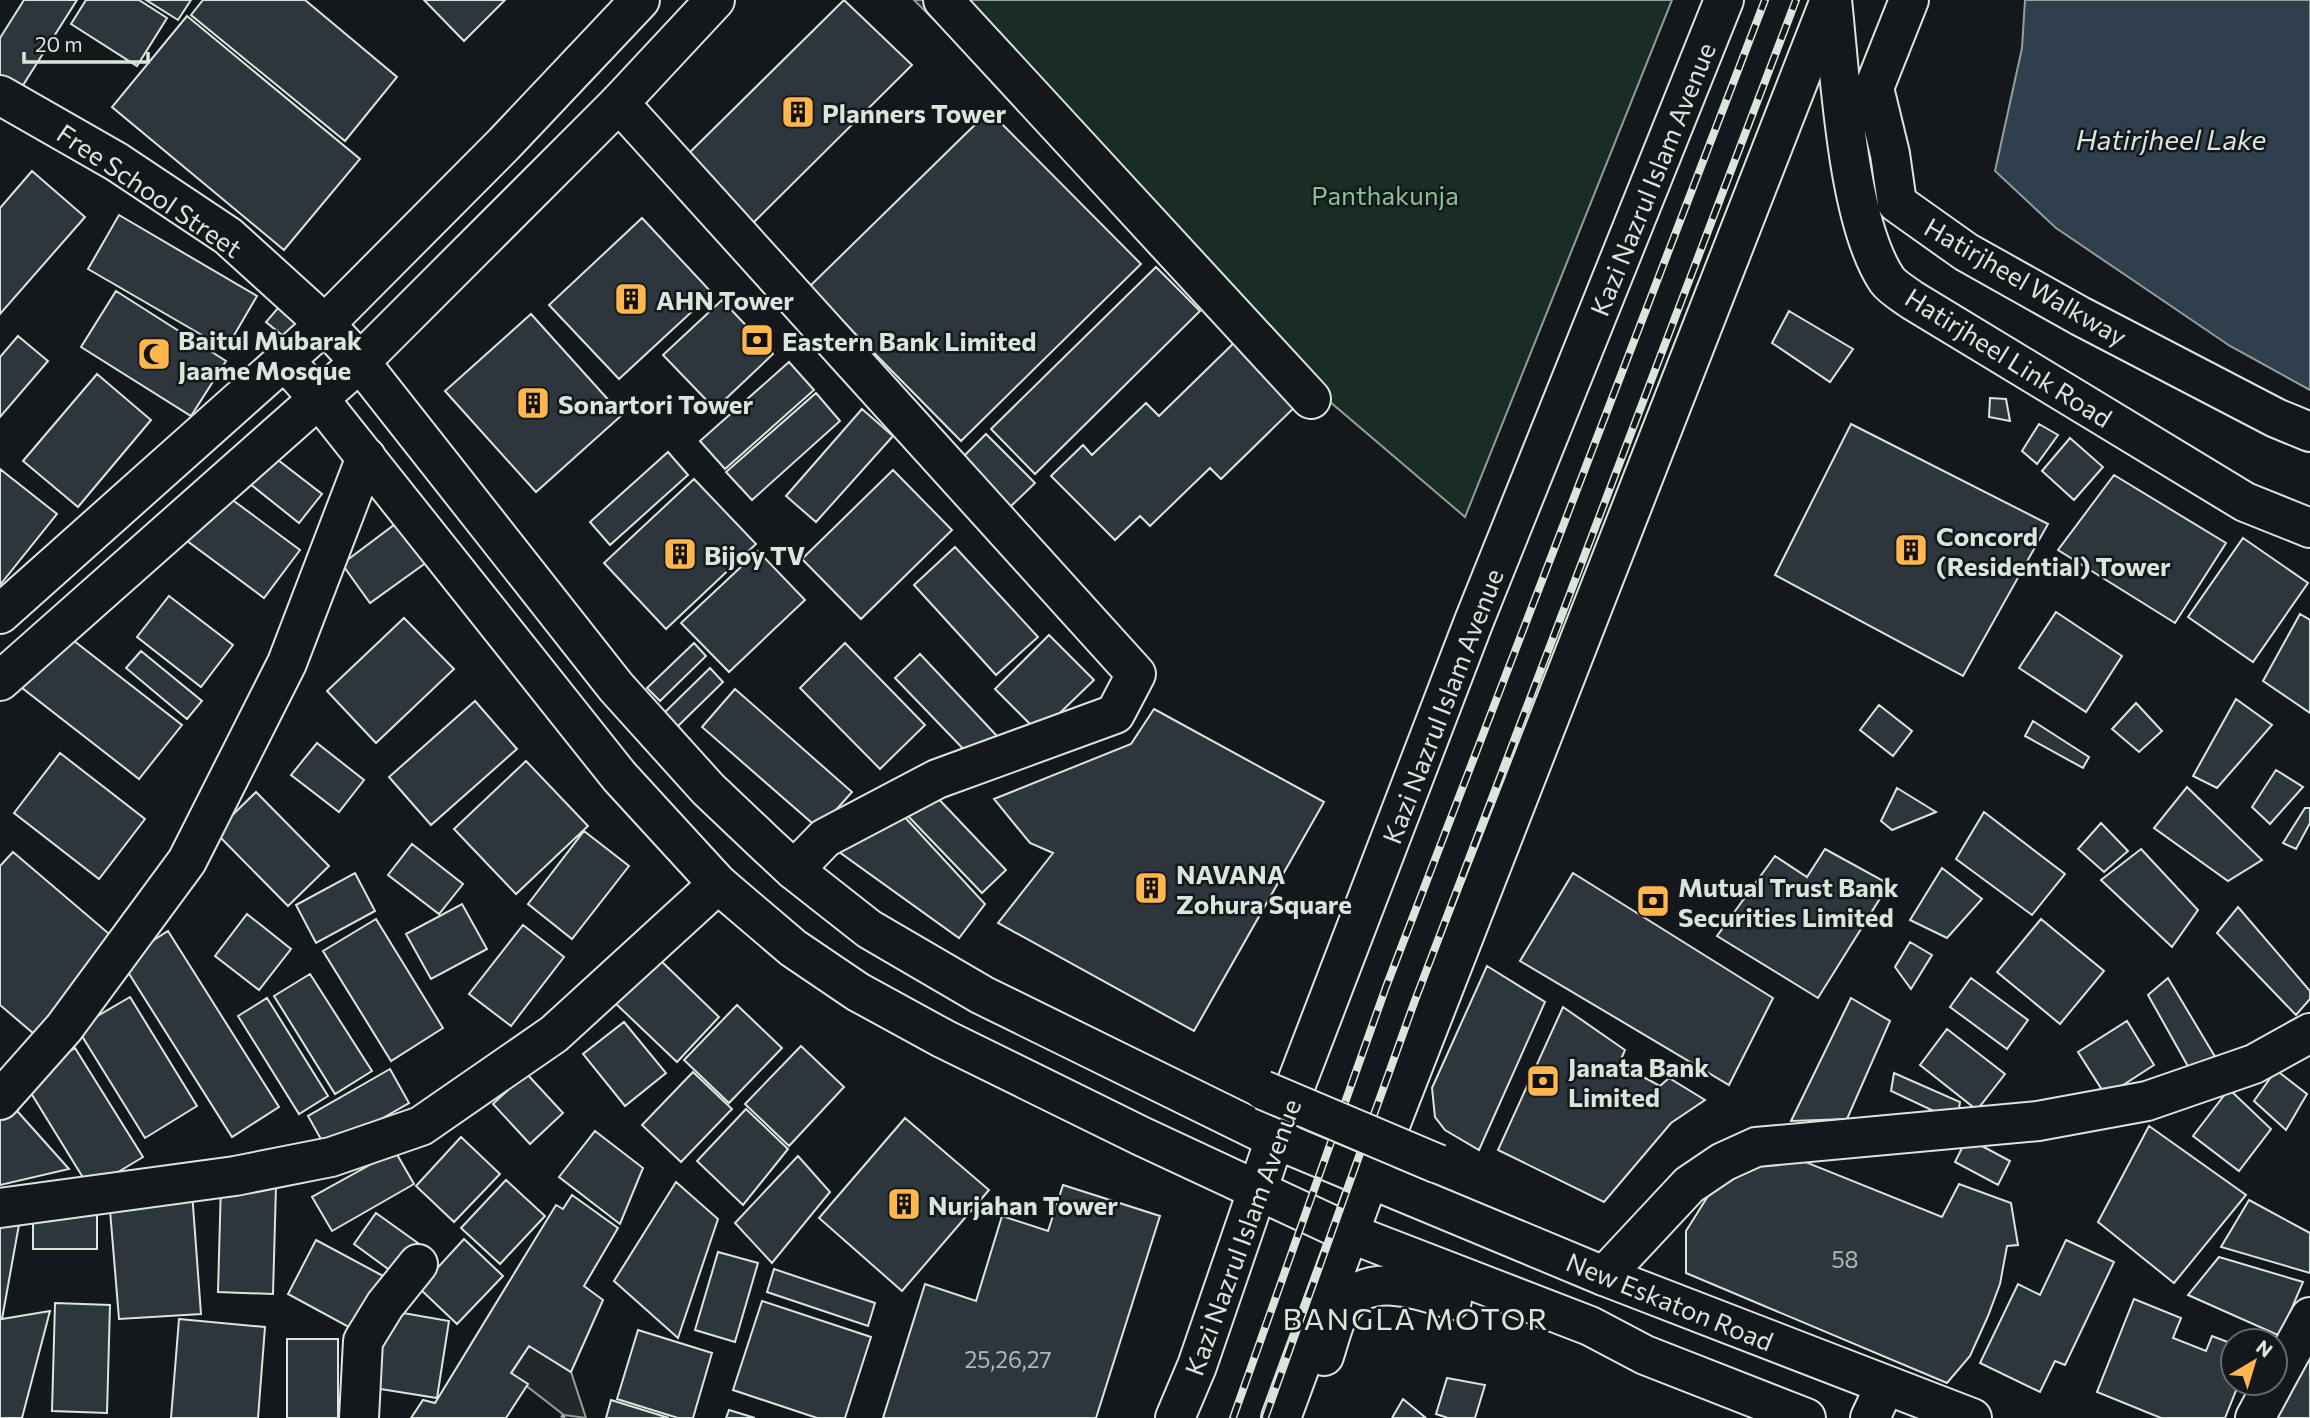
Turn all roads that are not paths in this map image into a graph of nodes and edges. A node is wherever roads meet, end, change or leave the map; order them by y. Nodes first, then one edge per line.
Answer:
1 (640, 0) edge
2 (715, 0) edge
3 (943, 0) edge
4 (1724, 0) edge
5 (1831, 0) edge
6 (1909, 0) edge
7 (0, 95) edge
8 (620, 103) junction
9 (325, 324) junction
10 (285, 361) junction
11 (360, 362) junction
12 (319, 398) junction
13 (1311, 399) dead end
14 (2310, 432) edge
15 (366, 457) junction
16 (2310, 528) edge
17 (0, 614) edge
18 (0, 681) edge
19 (794, 870) junction
20 (718, 884) junction
21 (2310, 1033) edge
22 (1263, 1090) dead end
23 (0, 1100) edge
24 (1275, 1139) junction
25 (1438, 1164) dead end
26 (1369, 1179) junction
27 (1256, 1192) junction
28 (1431, 1202) junction
29 (0, 1208) edge
30 (1349, 1233) junction
31 (1409, 1258) junction
32 (418, 1264) dead end
33 (1604, 1276) junction
34 (2310, 1317) edge
35 (1645, 1355) junction
36 (2289, 1355) edge
37 (2266, 1397) edge
38 (1877, 1402) edge
39 (359, 1418) edge
40 (1175, 1418) edge
41 (1281, 1418) edge
42 (1301, 1418) edge
43 (1805, 1418) edge
44 (1972, 1418) edge
45 (2255, 1418) edge

1 - 9 main road
2 - 8 main road
3 - 13 main road
4 - 24 main road, Kazi Nazrul Islam Avenue
5 - 16 main road, Hatirjheel Link Road
5 - 26 main road
6 - 14 main road, Hatirjheel Walkway
7 - 9 main road, Free School Street
8 - 11 main road
8 - 19 main road
9 - 10 main road
9 - 11 main road, Free School Street
10 - 12 main road, New Eskaton Road
10 - 17 main road
11 - 12 main road
11 - 19 main road, Free School Street
12 - 15 main road, New Eskaton Road
12 - 18 main road
15 - 20 main road, New Eskaton Road
15 - 23 main road
19 - 24 main road, New Eskaton Road
20 - 27 main road, New Eskaton Road
20 - 29 main road
21 - 33 main road
22 - 25 main road, bridge
24 - 26 main road, New Eskaton Road
24 - 27 main road, Kazi Nazrul Islam Avenue
26 - 28 main road, New Eskaton Road
26 - 30 main road
27 - 30 main road, New Eskaton Road
27 - 40 main road, Kazi Nazrul Islam Avenue
28 - 31 main road
28 - 33 main road, New Eskaton Road
30 - 31 main road, New Eskaton Road
30 - 41 main road
31 - 35 main road, New Eskaton Road
32 - 39 main road
33 - 38 main road, New Eskaton Road
34 - 36 main road
35 - 42 main road
35 - 43 main road, New Eskaton Road
37 - 45 main road
38 - 44 main road, New Eskaton Road

